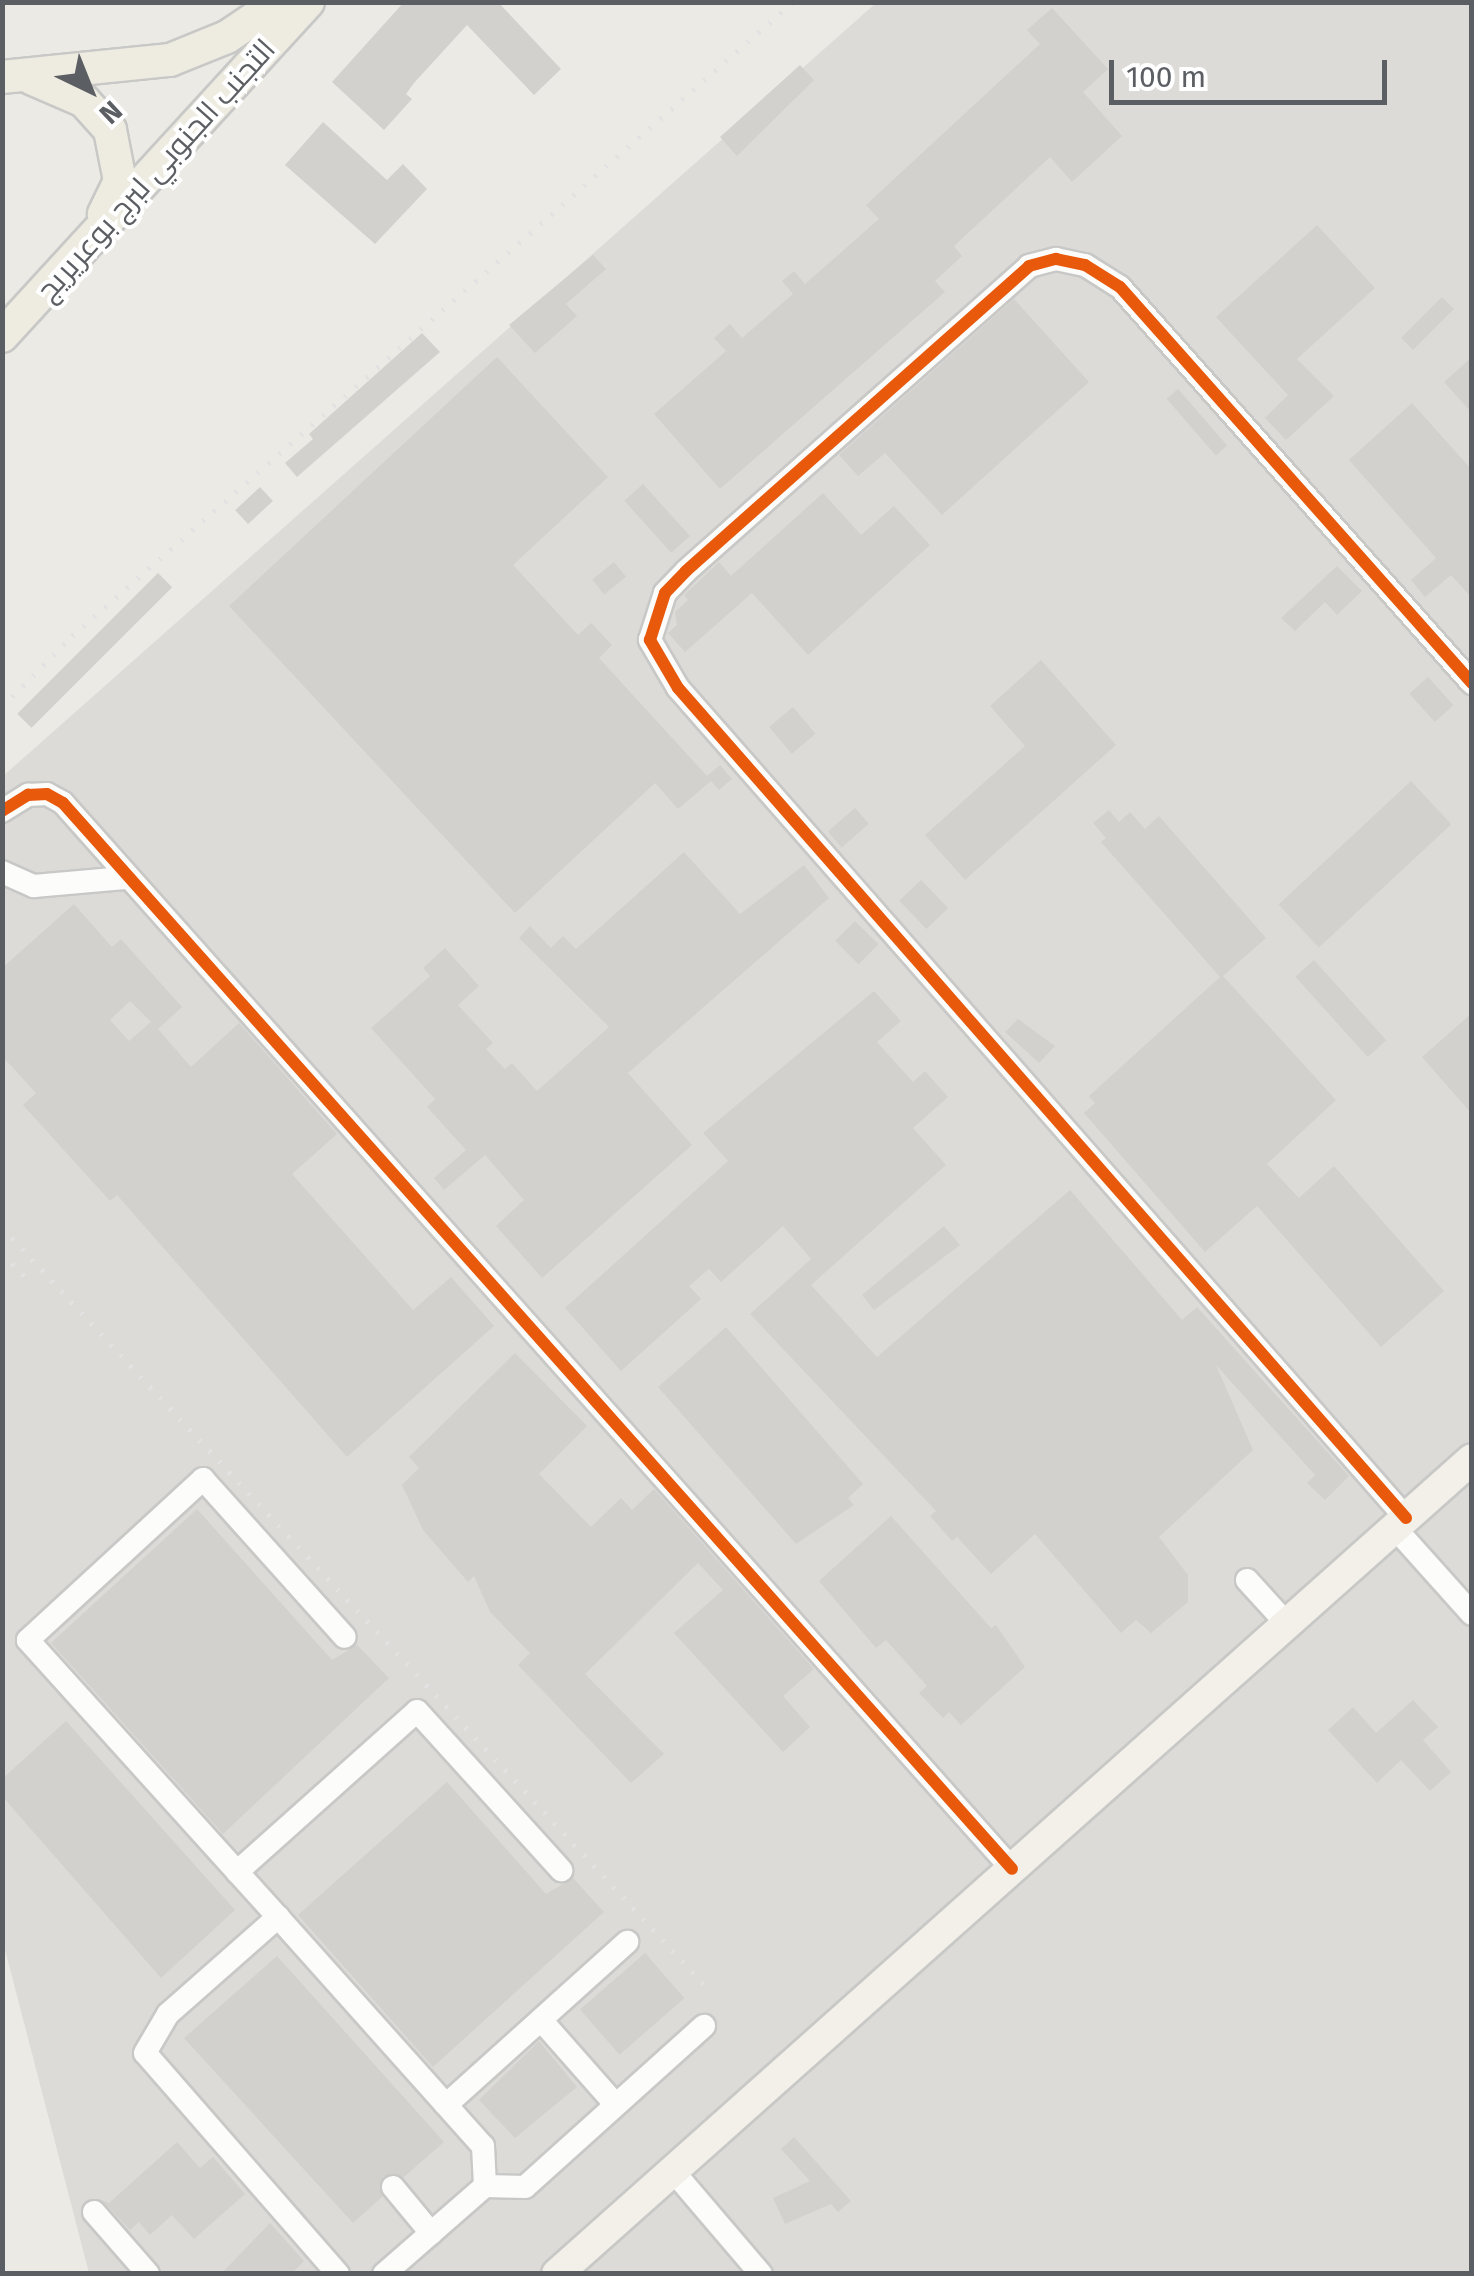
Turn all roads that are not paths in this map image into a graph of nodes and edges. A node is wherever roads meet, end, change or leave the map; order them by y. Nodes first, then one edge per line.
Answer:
1 (280, 2) edge
2 (308, 2) edge
3 (10, 76) edge
4 (64, 271) junction
5 (2, 336) edge
6 (1472, 683) edge
7 (2, 811) edge
8 (2, 872) edge
9 (125, 878) junction
10 (1472, 1460) edge
11 (1401, 1523) junction
12 (1247, 1580) dead end
13 (1472, 1614) edge
14 (1287, 1624) junction
15 (345, 1636) dead end
16 (561, 1870) dead end
17 (1012, 1870) junction
18 (238, 1872) junction
19 (278, 1916) junction
20 (627, 1942) dead end
21 (541, 2020) junction
22 (704, 2026) dead end
23 (446, 2105) junction
24 (616, 2105) junction
25 (673, 2171) junction
26 (485, 2186) junction
27 (393, 2188) dead end
28 (94, 2212) dead end
29 (431, 2233) junction
30 (148, 2274) edge
31 (338, 2274) edge
32 (384, 2274) edge
33 (557, 2274) edge
34 (761, 2274) edge

1 - 3 highway
2 - 4 highway, التجنب الجنوبي لبرج بوعريريج
3 - 4 highway
4 - 5 highway, التجنب الجنوبي لبرج بوعريريج
6 - 11 street
7 - 9 street
8 - 9 street
9 - 17 street
10 - 11 main road
11 - 13 street
11 - 14 main road
12 - 14 street
14 - 17 main road
15 - 18 street
16 - 18 street
17 - 25 main road
18 - 19 street
19 - 23 street
19 - 31 street
20 - 21 street
21 - 23 street
21 - 24 street
22 - 24 street
23 - 26 street
24 - 26 street
25 - 33 main road
25 - 34 street
26 - 29 street
27 - 29 street
28 - 30 street
29 - 32 street

